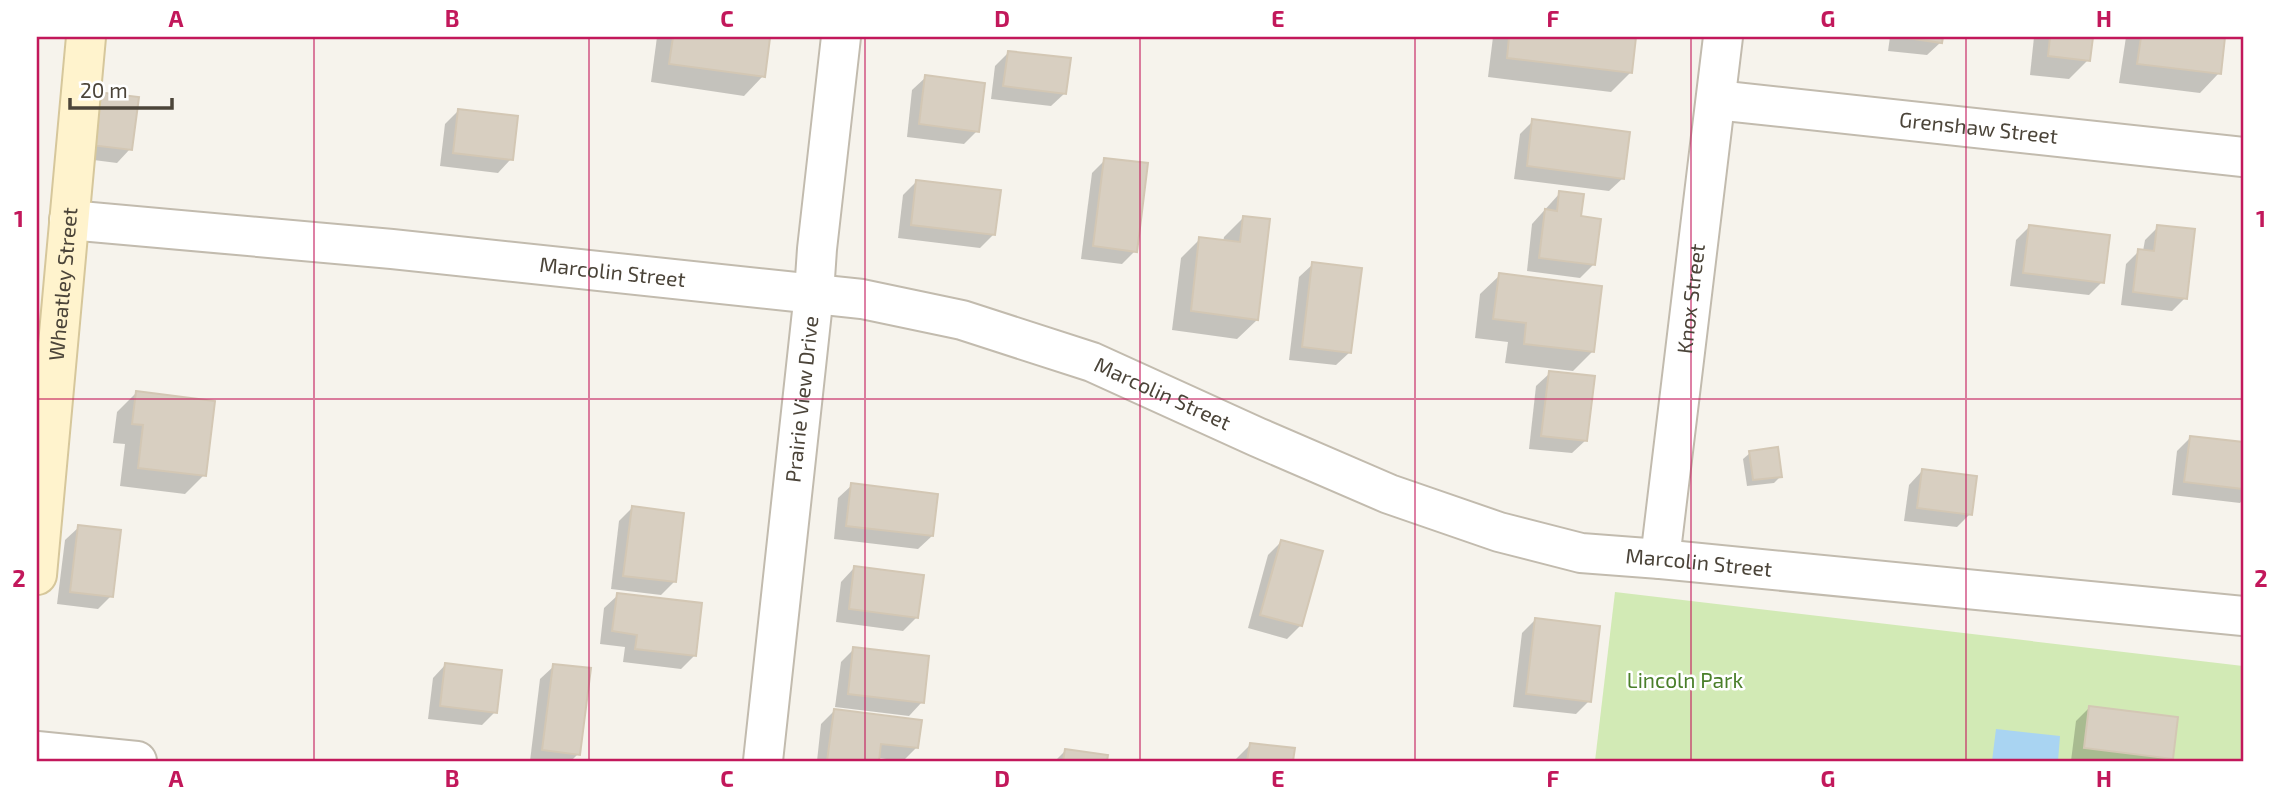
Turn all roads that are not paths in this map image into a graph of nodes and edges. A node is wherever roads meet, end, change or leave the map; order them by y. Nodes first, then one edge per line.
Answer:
1 (86, 37) edge
2 (841, 37) edge
3 (1723, 37) edge
4 (1716, 100) junction
5 (2243, 157) edge
6 (69, 220) junction
7 (814, 293) junction
8 (1660, 559) junction
9 (37, 575) edge
10 (2243, 616) edge
11 (37, 751) edge
12 (137, 761) edge
13 (763, 761) edge

1 - 6 main road, Wheatley Street
2 - 7 street, Prairie View Drive
3 - 4 street, Knox Street
4 - 5 street, Grenshaw Street
4 - 8 street, Knox Street
6 - 7 street, Marcolin Street
6 - 9 main road, Wheatley Street
7 - 8 street, Marcolin Street
7 - 13 street, Prairie View Drive
8 - 10 street, Marcolin Street
11 - 12 street

